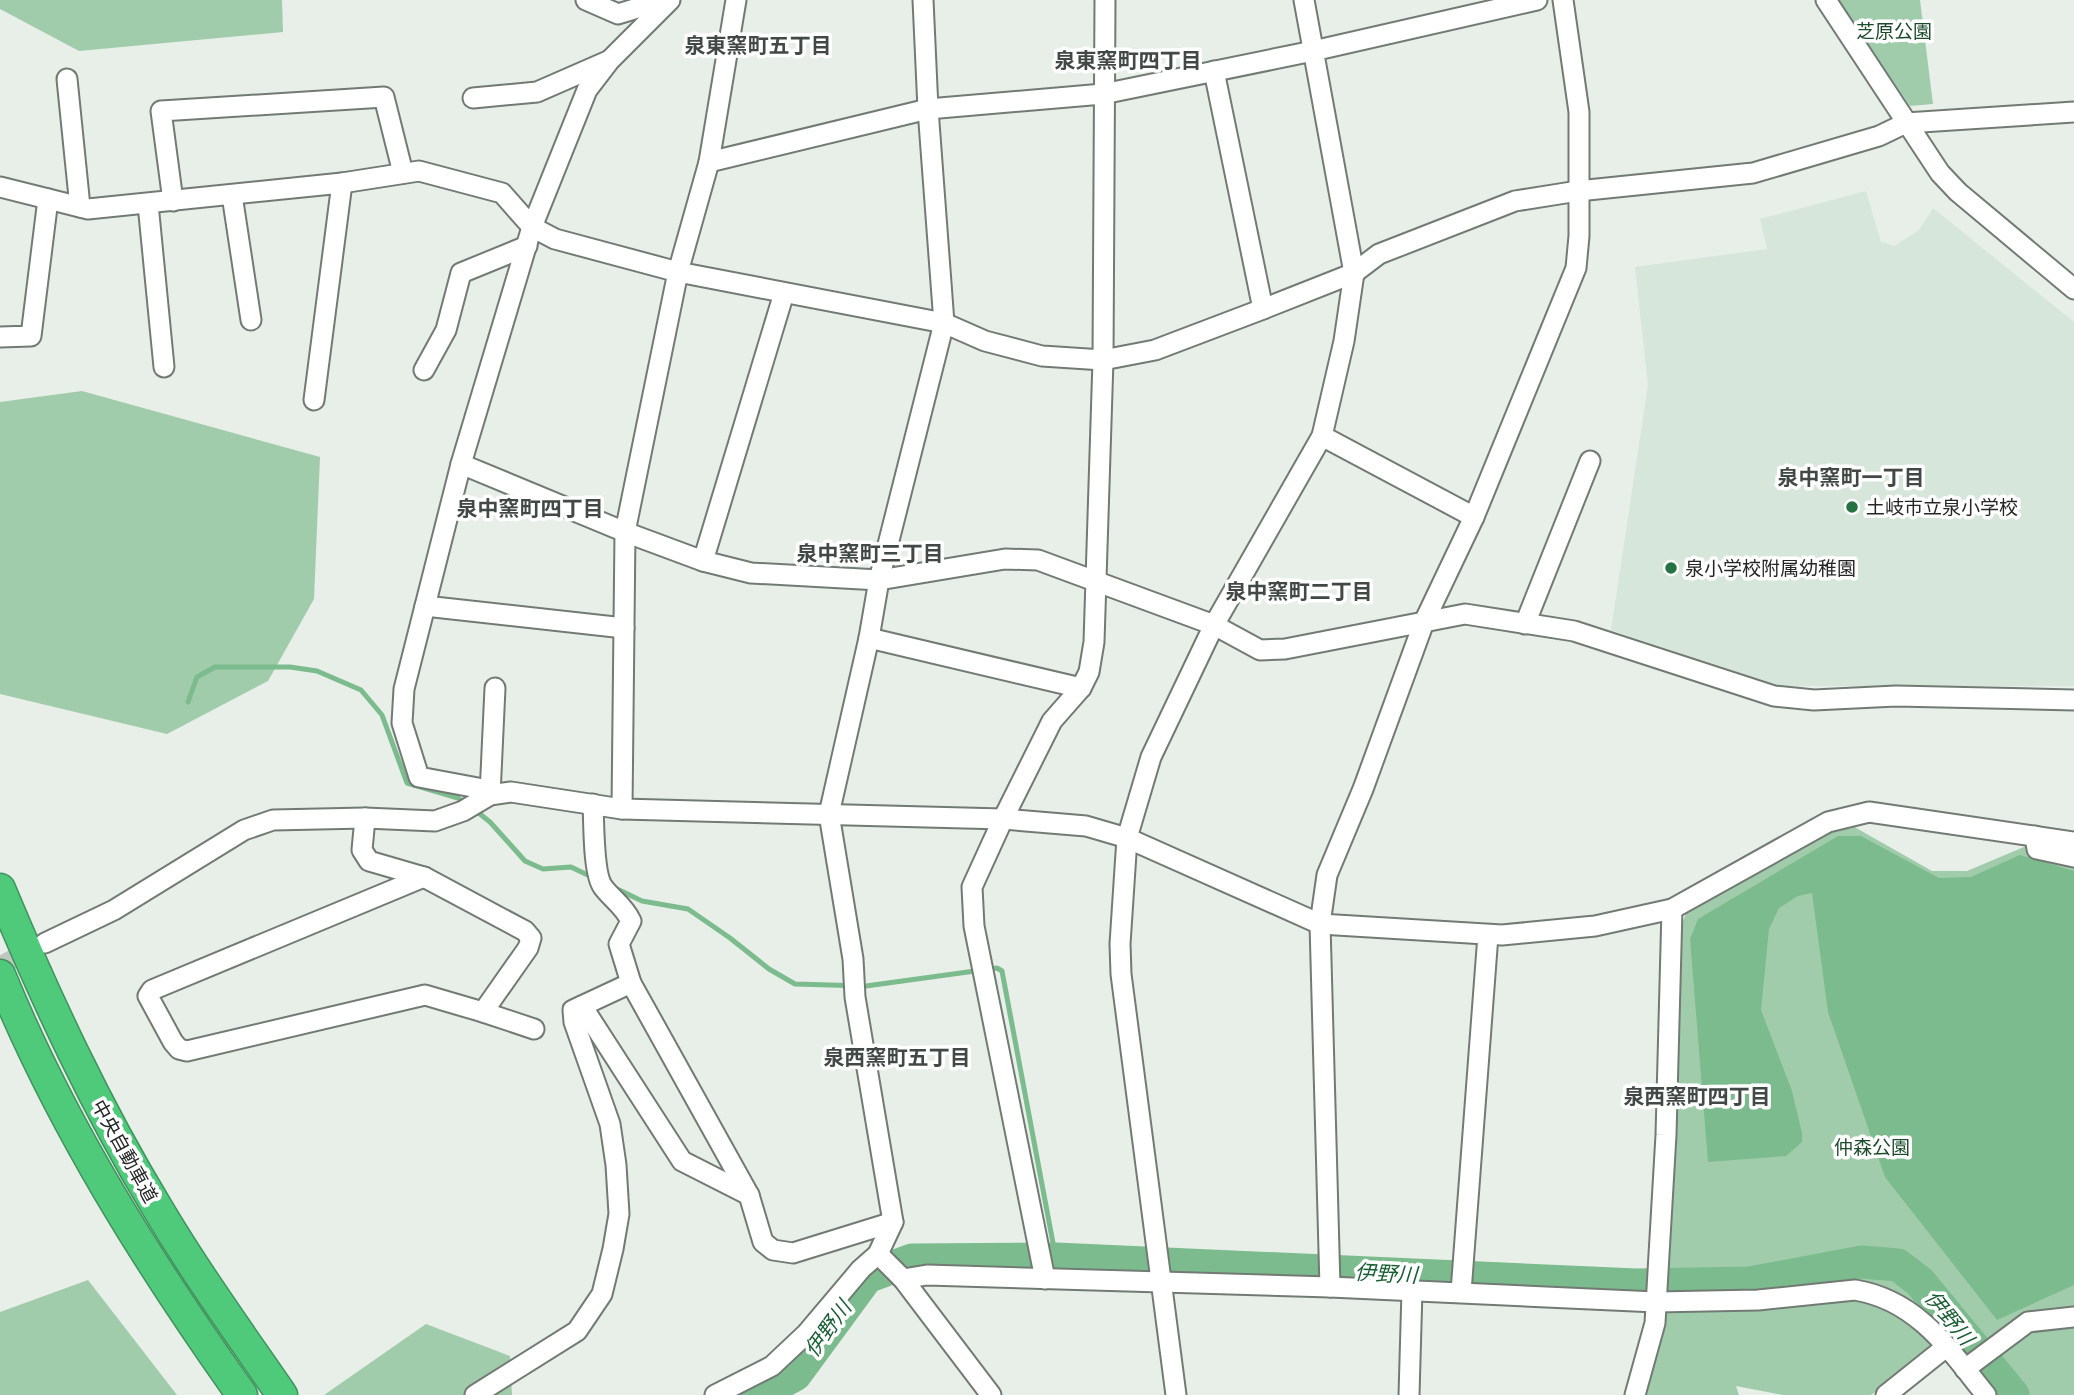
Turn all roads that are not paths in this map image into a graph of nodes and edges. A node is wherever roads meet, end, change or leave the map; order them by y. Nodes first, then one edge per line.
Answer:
1 (586, 0) edge
2 (664, 0) edge
3 (670, 0) edge
4 (736, 0) edge
5 (923, 0) edge
6 (1105, 0) edge
7 (1304, 0) edge
8 (1537, 0) edge
9 (1563, 0) edge
10 (1826, 0) edge
11 (1313, 51) junction
12 (610, 60) junction
13 (1214, 71) junction
14 (66, 79) dead end
15 (1102, 94) junction
16 (473, 98) dead end
17 (928, 109) junction
18 (2074, 112) edge
19 (1906, 123) junction
20 (709, 162) junction
21 (403, 173) junction
22 (342, 183) junction
23 (0, 187) edge
24 (1578, 191) junction
25 (232, 195) junction
26 (48, 199) junction
27 (173, 201) junction
28 (148, 204) junction
29 (80, 207) junction
30 (530, 236) junction
31 (678, 272) junction
32 (1353, 273) junction
33 (2074, 289) edge
34 (784, 293) junction
35 (1263, 309) junction
36 (251, 320) dead end
37 (944, 323) junction
38 (0, 337) edge
39 (1103, 360) junction
40 (164, 368) dead end
41 (424, 370) dead end
42 (314, 400) dead end
43 (1322, 436) junction
44 (1590, 461) dead end
45 (461, 464) junction
46 (1474, 517) junction
47 (625, 533) junction
48 (703, 561) junction
49 (879, 580) junction
50 (1096, 580) junction
51 (425, 606) junction
52 (1424, 622) junction
53 (1525, 624) junction
54 (1214, 625) junction
55 (624, 628) junction
56 (869, 638) junction
57 (495, 688) dead end
58 (1081, 688) junction
59 (2074, 700) edge
60 (478, 802) junction
61 (593, 804) junction
62 (622, 809) junction
63 (829, 814) junction
64 (365, 818) junction
65 (1003, 819) junction
66 (2035, 835) junction
67 (1127, 838) junction
68 (2074, 842) edge
69 (2074, 857) edge
70 (424, 877) junction
71 (0, 890) edge
72 (1672, 909) junction
73 (1320, 924) junction
74 (1488, 935) junction
75 (44, 943) tunnel mouth
76 (0, 975) edge
77 (631, 983) junction
78 (582, 1006) junction
79 (483, 1012) junction
80 (534, 1029) dead end
81 (748, 1195) junction
82 (893, 1222) junction
83 (878, 1254) junction
84 (903, 1279) junction
85 (1045, 1279) junction
86 (1160, 1284) junction
87 (1330, 1287) junction
88 (1412, 1290) junction
89 (1461, 1292) junction
90 (1656, 1302) junction
91 (2074, 1317) edge
92 (1946, 1347) junction
93 (1965, 1369) junction
94 (242, 1395) edge
95 (282, 1395) edge
96 (475, 1395) edge
97 (715, 1395) edge
98 (991, 1395) edge
99 (1176, 1395) edge
100 (1409, 1395) edge
101 (1635, 1395) edge
102 (1885, 1395) edge
103 (1986, 1395) edge

1 - 2 street
3 - 12 street
4 - 20 street
5 - 17 street
6 - 15 street
7 - 11 street
8 - 11 street
9 - 24 street
10 - 19 street
11 - 13 street
11 - 32 street
12 - 16 street
12 - 30 street
13 - 15 street
13 - 35 street
14 - 29 street
15 - 17 street
15 - 39 street
17 - 20 street
17 - 37 street
18 - 19 street
19 - 24 street
19 - 33 street
20 - 31 street
21 - 22 street
21 - 27 street
21 - 30 street
22 - 25 street
22 - 42 street
23 - 26 street
24 - 32 street
24 - 46 street
25 - 27 street
25 - 36 street
26 - 29 street
26 - 38 street
27 - 28 street
28 - 29 street
28 - 40 street
30 - 31 street
30 - 41 street
30 - 45 street
31 - 34 street
31 - 47 street
32 - 35 street
32 - 43 street
34 - 37 street
34 - 48 street
35 - 39 street
37 - 39 street
37 - 49 street
39 - 50 street
43 - 46 street
43 - 54 street
44 - 53 street
45 - 47 street
45 - 51 street
46 - 52 street
47 - 48 street
47 - 55 street
48 - 49 street
49 - 50 street
49 - 56 street
50 - 54 street
50 - 58 street
51 - 55 street
51 - 60 street
52 - 53 street
52 - 54 street
52 - 73 street
53 - 59 street
54 - 67 street
55 - 62 street
56 - 58 street
56 - 63 street
57 - 60 street
58 - 65 street
60 - 61 street
60 - 64 street
61 - 62 street
61 - 77 street
62 - 63 street
63 - 65 street
63 - 82 street
64 - 70 street
64 - 75 street
65 - 67 street
65 - 85 street
66 - 68 street
66 - 69 street
66 - 72 street
67 - 73 street
67 - 86 street
70 - 79 street
70 - 79 street
71 - 95 highway, 中央自動車道
72 - 74 street
72 - 90 street
73 - 74 street
73 - 87 street
74 - 89 street
76 - 94 highway, 中央自動車道
77 - 78 street
77 - 81 street
78 - 81 street
78 - 96 street
79 - 80 street
81 - 82 street
82 - 83 street
83 - 84 street
83 - 97 street
84 - 85 street
84 - 98 street
85 - 86 street
86 - 87 street
86 - 99 street
87 - 88 street
88 - 89 street
88 - 100 street
89 - 90 street
90 - 92 street
90 - 101 street
91 - 93 street
92 - 93 street
92 - 102 street
93 - 103 street

